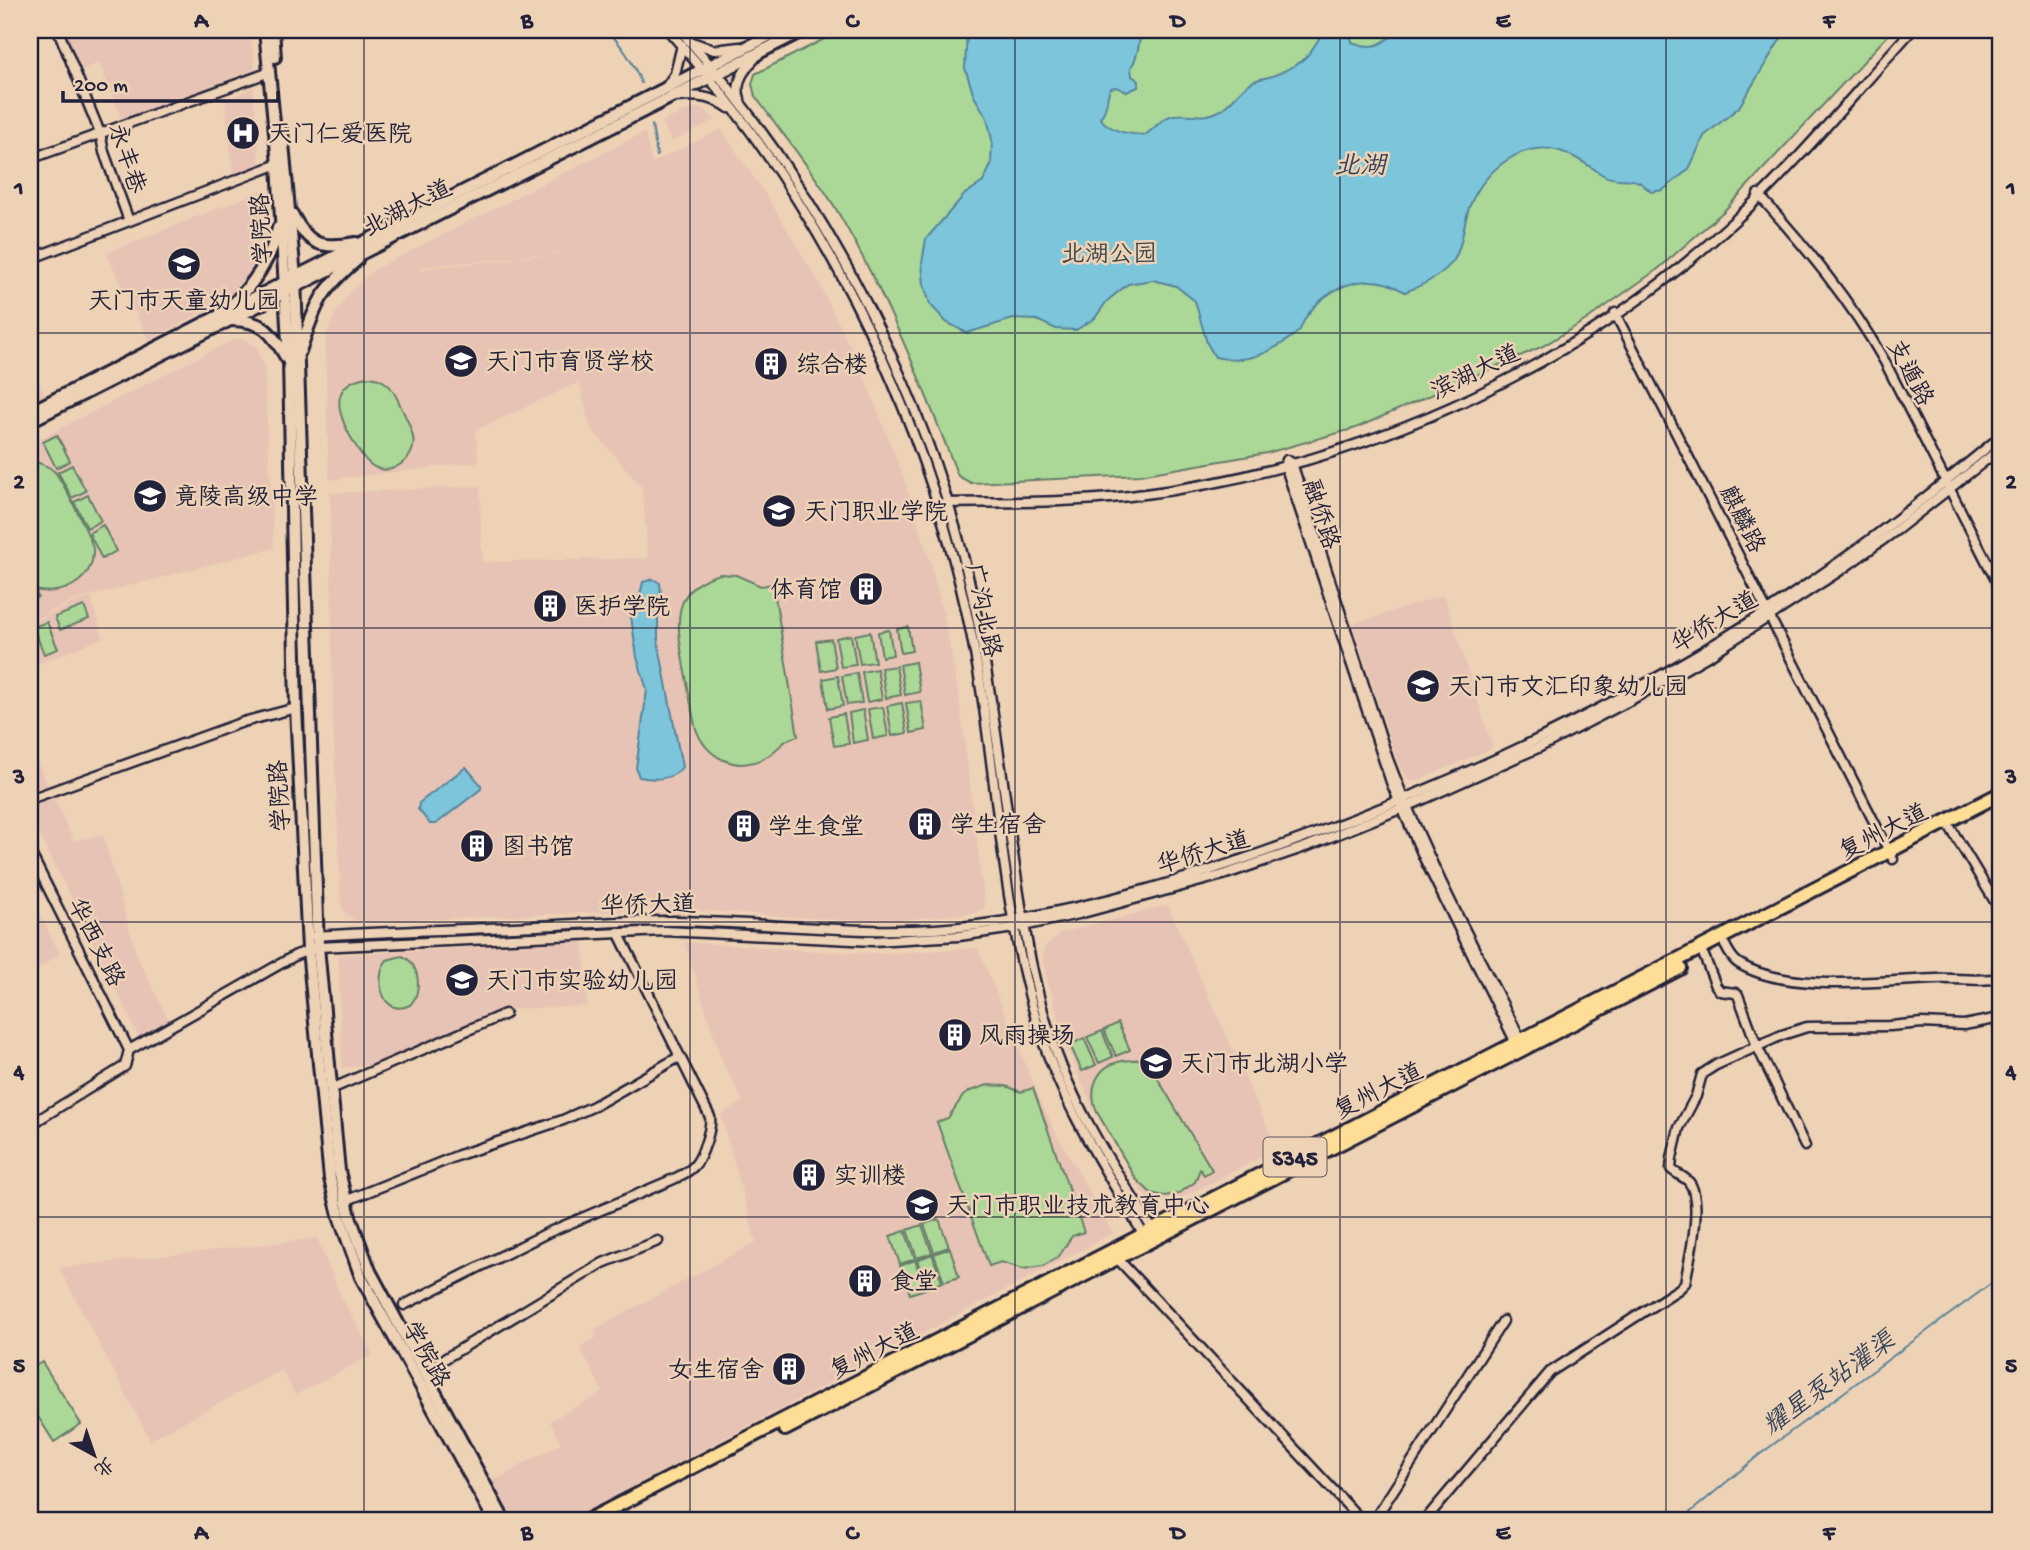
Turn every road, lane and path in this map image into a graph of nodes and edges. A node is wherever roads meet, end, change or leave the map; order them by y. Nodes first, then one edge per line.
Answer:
1 (58, 30) edge
2 (265, 30) edge
3 (273, 30) edge
4 (668, 30) edge
5 (680, 30) edge
6 (780, 30) edge
7 (804, 30) edge
8 (1906, 30) edge
9 (1912, 30) edge
10 (686, 42) junction
11 (759, 46) junction
12 (711, 71) junction
13 (270, 72) junction
14 (666, 93) junction
15 (740, 111) junction
16 (100, 133) junction
17 (30, 159) edge
18 (278, 164) junction
19 (1759, 195) junction
20 (285, 211) junction
21 (129, 221) junction
22 (369, 244) junction
23 (30, 259) edge
24 (290, 285) junction
25 (1615, 312) junction
26 (226, 317) junction
27 (293, 359) junction
28 (30, 412) edge
29 (30, 421) edge
30 (2000, 437) edge
31 (2000, 449) edge
32 (1288, 463) junction
33 (1948, 485) junction
34 (941, 500) junction
35 (2000, 589) edge
36 (1769, 614) junction
37 (296, 708) junction
38 (2000, 794) edge
39 (30, 799) edge
40 (1403, 804) junction
41 (2000, 804) edge
42 (1949, 825) junction
43 (30, 852) edge
44 (1891, 855) junction
45 (2000, 910) edge
46 (1018, 923) junction
47 (618, 932) junction
48 (313, 942) junction
49 (1725, 946) junction
50 (1704, 956) junction
51 (2000, 978) edge
52 (505, 1014) dead end
53 (2000, 1018) edge
54 (1521, 1046) junction
55 (1757, 1046) junction
56 (129, 1050) junction
57 (679, 1057) junction
58 (331, 1088) junction
59 (30, 1125) edge
60 (1805, 1146) dead end
61 (345, 1201) junction
62 (1150, 1236) junction
63 (658, 1241) dead end
64 (1114, 1255) junction
65 (404, 1305) dead end
66 (1503, 1321) dead end
67 (436, 1364) dead end
68 (494, 1520) edge
69 (504, 1520) edge
70 (589, 1520) edge
71 (607, 1520) edge
72 (1360, 1520) edge
73 (1374, 1520) edge
74 (1425, 1520) edge

1 - 16 street, 永丰巷
2 - 13 main road, 学院路
3 - 20 main road, 学院路
4 - 10 street, 广沟北路
5 - 10 street, 广沟北路
6 - 11 main road, 北湖大道
7 - 11 main road, 北湖大道
8 - 19 street, 滨湖大道
9 - 19 street, 滨湖大道
10 - 11 street
10 - 12 street, 广沟北路
10 - 14 street
11 - 12 main road, 北湖大道
11 - 15 street
12 - 14 main road, 北湖大道
12 - 15 street, 广沟北路
13 - 16 street
13 - 18 main road, 学院路
14 - 15 street
14 - 22 main road, 北湖大道
15 - 34 street, 广沟北路
16 - 17 street
16 - 21 street, 永丰巷
18 - 20 main road, 学院路
18 - 21 street
19 - 25 street, 滨湖大道
19 - 33 street, 支遁路
20 - 22 main road
20 - 24 main road, 学院路
20 - 26 main road
21 - 23 street
22 - 24 main road, 北湖大道
22 - 27 main road
24 - 26 main road, 北湖大道
24 - 27 main road, 学院路
25 - 32 street, 滨湖大道
25 - 36 street, 麒麟路
26 - 27 main road
26 - 28 main road, 北湖大道
26 - 29 main road, 北湖大道
27 - 37 main road, 学院路
27 - 48 main road, 学院路
30 - 33 street, 华侨大道
31 - 33 street, 华侨大道
32 - 34 street, 滨湖大道
32 - 40 street, 融侨路
33 - 35 street, 支遁路
33 - 36 street, 华侨大道
34 - 46 street, 广沟北路
36 - 40 street, 华侨大道
36 - 44 street, 麒麟路
37 - 39 street
37 - 48 main road, 学院路
38 - 42 main road, 复州大道 / S345
40 - 46 street, 华侨大道
40 - 54 street, 融侨路
41 - 42 main road, 复州大道 / S345
42 - 44 main road, 复州大道 / S345
42 - 45 street
43 - 56 street, 华西支路
44 - 49 main road, 复州大道 / S345
44 - 54 main road, 复州大道 / S345
46 - 47 street, 华侨大道
46 - 48 street, 华侨大道
46 - 62 street, 广沟北路
47 - 48 street, 华侨大道
47 - 57 street
48 - 56 street
48 - 58 main road, 学院路
48 - 68 main road, 学院路
49 - 50 main road, 复州大道 / S345
49 - 51 street
50 - 54 main road, 复州大道 / S345
50 - 55 street
52 - 58 street
53 - 55 street
54 - 62 main road, 复州大道 / S345
55 - 60 street
55 - 74 street
56 - 59 street
57 - 61 street
57 - 65 street
58 - 61 main road, 学院路
61 - 69 main road, 学院路
62 - 64 main road, 复州大道 / S345
63 - 67 street
64 - 70 main road, 复州大道 / S345
64 - 71 main road, 复州大道 / S345
64 - 72 street
66 - 73 street

